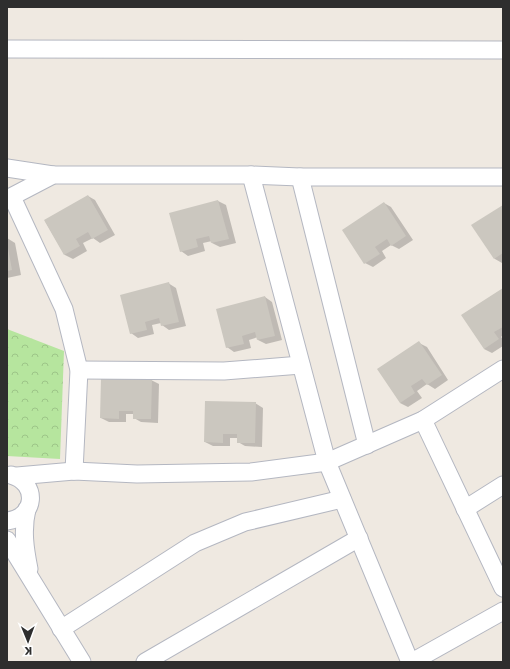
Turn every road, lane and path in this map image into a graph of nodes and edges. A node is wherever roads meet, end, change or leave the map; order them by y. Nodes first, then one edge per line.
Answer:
1 (7, 49) edge
2 (503, 50) edge
3 (7, 168) edge
4 (53, 175) junction
5 (251, 175) junction
6 (300, 177) junction
7 (503, 178) edge
8 (9, 198) edge
9 (301, 365) junction
10 (503, 369) edge
11 (79, 370) junction
12 (422, 420) junction
13 (367, 444) junction
14 (327, 462) junction
15 (74, 471) junction
16 (10, 475) edge
17 (503, 485) edge
18 (342, 498) junction
19 (29, 502) junction
20 (465, 509) junction
21 (7, 521) edge
22 (358, 538) junction
23 (7, 540) edge
24 (32, 583) junction
25 (503, 588) edge
26 (503, 611) edge
27 (61, 629) junction
28 (82, 662) edge
29 (145, 662) edge
30 (411, 662) edge

1 - 2 street
3 - 4 street
4 - 5 street
4 - 8 street
5 - 6 street
5 - 9 street
6 - 7 street
6 - 13 street
8 - 11 street
9 - 11 street
9 - 14 street
10 - 12 street
11 - 15 street
12 - 13 street
12 - 20 street
13 - 14 street
14 - 15 street
14 - 18 street
15 - 16 street
15 - 19 street
16 - 19 street
17 - 20 street
18 - 22 street
18 - 27 street
19 - 21 street
19 - 24 street
20 - 25 street
22 - 29 street
22 - 30 street
23 - 24 street
24 - 27 street
26 - 30 street
27 - 28 street

